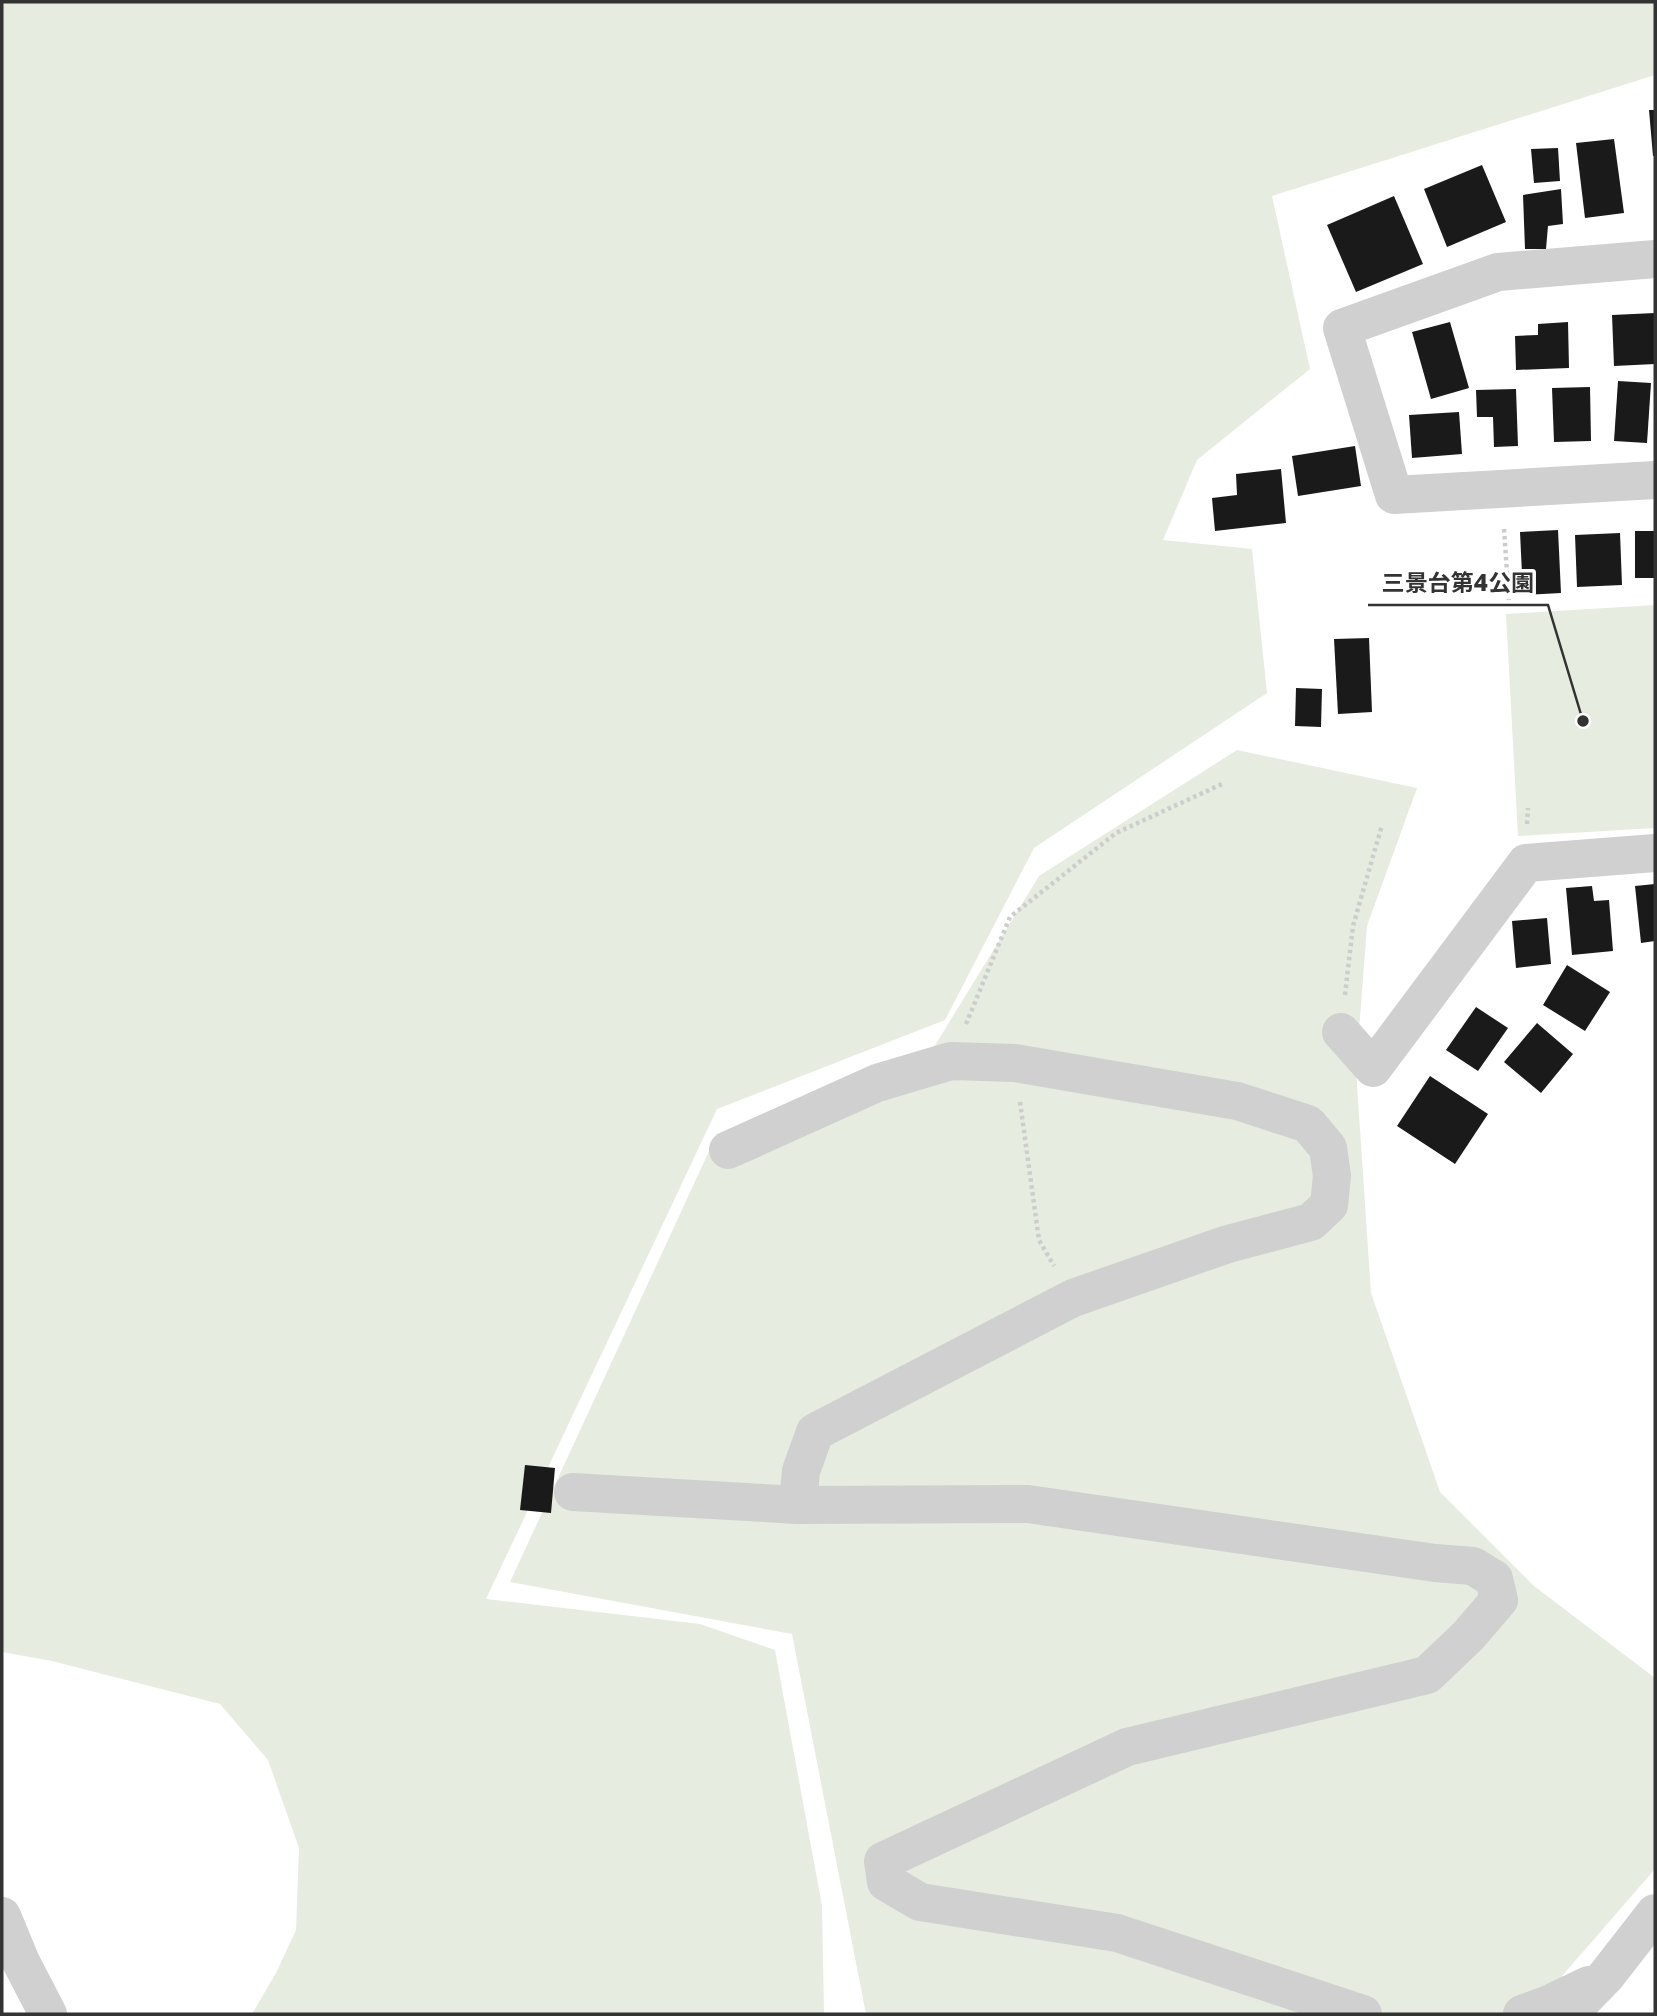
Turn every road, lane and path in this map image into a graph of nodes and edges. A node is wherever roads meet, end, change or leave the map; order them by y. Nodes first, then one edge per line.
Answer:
1 (1655, 259) edge
2 (1655, 480) edge
3 (1501, 489) junction
4 (1509, 600) dead end
5 (1222, 784) dead end
6 (1655, 853) edge
7 (1341, 1032) dead end
8 (951, 1060) junction
9 (1015, 1063) junction
10 (728, 1150) dead end
11 (1073, 1298) junction
12 (573, 1492) dead end
13 (798, 1505) junction
14 (1655, 1913) edge
15 (2, 1916) edge
16 (1606, 1976) junction
17 (48, 2014) edge
18 (1363, 2014) edge
19 (1522, 2014) edge
20 (1569, 2014) edge

1 - 3 street
2 - 3 street
3 - 4 path
5 - 8 path
6 - 7 street
8 - 9 street
8 - 10 street
9 - 11 path
9 - 11 street
11 - 13 street
12 - 13 street
13 - 18 street
14 - 16 street
15 - 17 street
16 - 19 street
16 - 20 street

